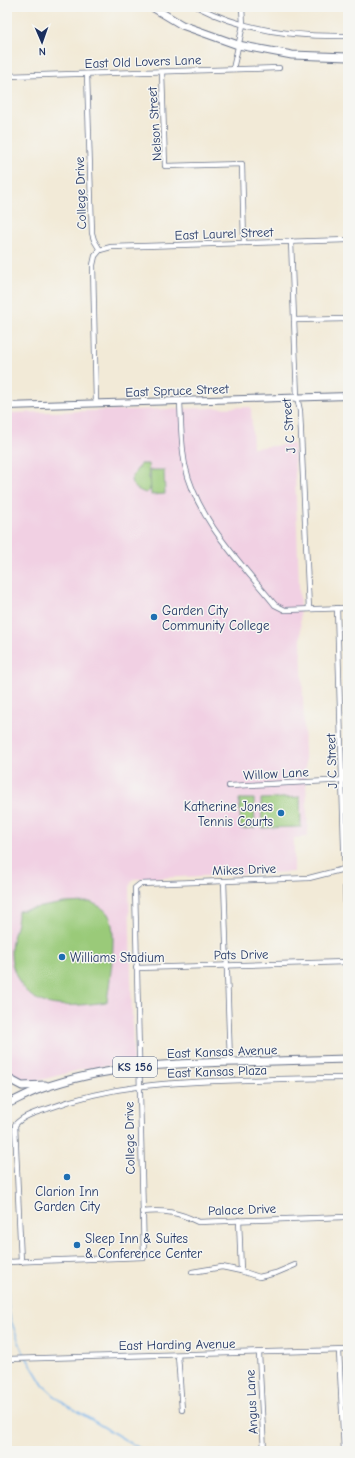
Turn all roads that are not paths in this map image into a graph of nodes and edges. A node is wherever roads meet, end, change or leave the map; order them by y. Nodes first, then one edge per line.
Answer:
1 (152, 7) edge
2 (198, 7) edge
3 (242, 7) edge
4 (243, 25) junction
5 (348, 36) edge
6 (238, 45) junction
7 (348, 57) edge
8 (279, 68) dead end
9 (233, 69) junction
10 (162, 72) junction
11 (87, 74) junction
12 (7, 76) edge
13 (348, 240) edge
14 (291, 242) junction
15 (244, 243) junction
16 (100, 250) junction
17 (348, 319) edge
18 (294, 320) junction
19 (348, 396) edge
20 (297, 397) junction
21 (180, 401) junction
22 (96, 403) junction
23 (7, 406) edge
24 (337, 608) junction
25 (348, 608) edge
26 (309, 609) junction
27 (342, 780) junction
28 (348, 780) edge
29 (229, 786) dead end
30 (347, 868) edge
31 (224, 881) junction
32 (140, 884) joint
33 (347, 962) edge
34 (227, 965) junction
35 (136, 968) junction
36 (348, 969) edge
37 (348, 983) edge
38 (348, 1059) edge
39 (230, 1062) junction
40 (138, 1067) junction
41 (7, 1078) edge
42 (348, 1078) edge
43 (53, 1085) junction
44 (139, 1086) junction
45 (7, 1104) edge
46 (142, 1212) junction
47 (347, 1217) edge
48 (240, 1220) junction
49 (10, 1262) edge
50 (21, 1262) junction
51 (295, 1266) dead end
52 (241, 1271) junction
53 (192, 1272) dead end
54 (340, 1350) junction
55 (348, 1350) edge
56 (260, 1353) junction
57 (178, 1355) junction
58 (7, 1359) edge
59 (182, 1410) dead end
60 (264, 1451) edge
61 (344, 1451) edge

1 - 6 main road
2 - 4 street
3 - 4 street
4 - 5 street
4 - 6 street
6 - 7 main road
6 - 9 street
8 - 9 street, East Old Lovers Lane
9 - 10 street, East Old Lovers Lane
10 - 11 street, East Old Lovers Lane
10 - 15 street, Nelson Street
11 - 12 street, East Old Lovers Lane
11 - 16 street, College Drive
13 - 14 street, East Laurel Street
14 - 15 street, East Laurel Street
14 - 18 street, J C Street
15 - 16 street, East Laurel Street
16 - 22 street
17 - 18 street
18 - 20 street, J C Street
19 - 20 street, East Spruce Street
20 - 21 street, East Spruce Street
20 - 26 street, J C Street
21 - 22 street, East Spruce Street
21 - 26 street
22 - 23 street, East Spruce Street
24 - 25 street
24 - 26 street
24 - 27 street, J C Street
27 - 28 street, Willow Lane
27 - 29 street, Willow Lane
27 - 30 street, J C Street
30 - 31 street, Mikes Drive
30 - 33 street, J C Street
31 - 32 street, Mikes Drive
31 - 34 street
32 - 35 street, College Drive
33 - 34 street, Pats Drive
33 - 36 street, J C Street
34 - 35 street, Pats Drive
34 - 39 street
35 - 40 street, College Drive
36 - 37 street
38 - 39 main road, East Kansas Avenue / KS 156
39 - 40 main road, East Kansas Avenue / KS 156
40 - 43 main road, East Kansas Avenue / KS 156
40 - 44 street, College Drive
41 - 43 main road
42 - 44 street, East Kansas Plaza
43 - 45 main road, East Kansas Avenue / KS 156
44 - 46 street, College Drive
44 - 50 street, East Kansas Plaza
46 - 48 street, Palace Drive
46 - 50 street, College Drive
47 - 48 street, Palace Drive
48 - 52 street
49 - 50 street, College Drive
51 - 52 street
52 - 53 street
54 - 55 street, East Harding Avenue
54 - 56 street, East Harding Avenue
54 - 61 street
56 - 57 street, East Harding Avenue
56 - 60 street, Angus Lane
57 - 58 street, East Harding Avenue
57 - 59 street

